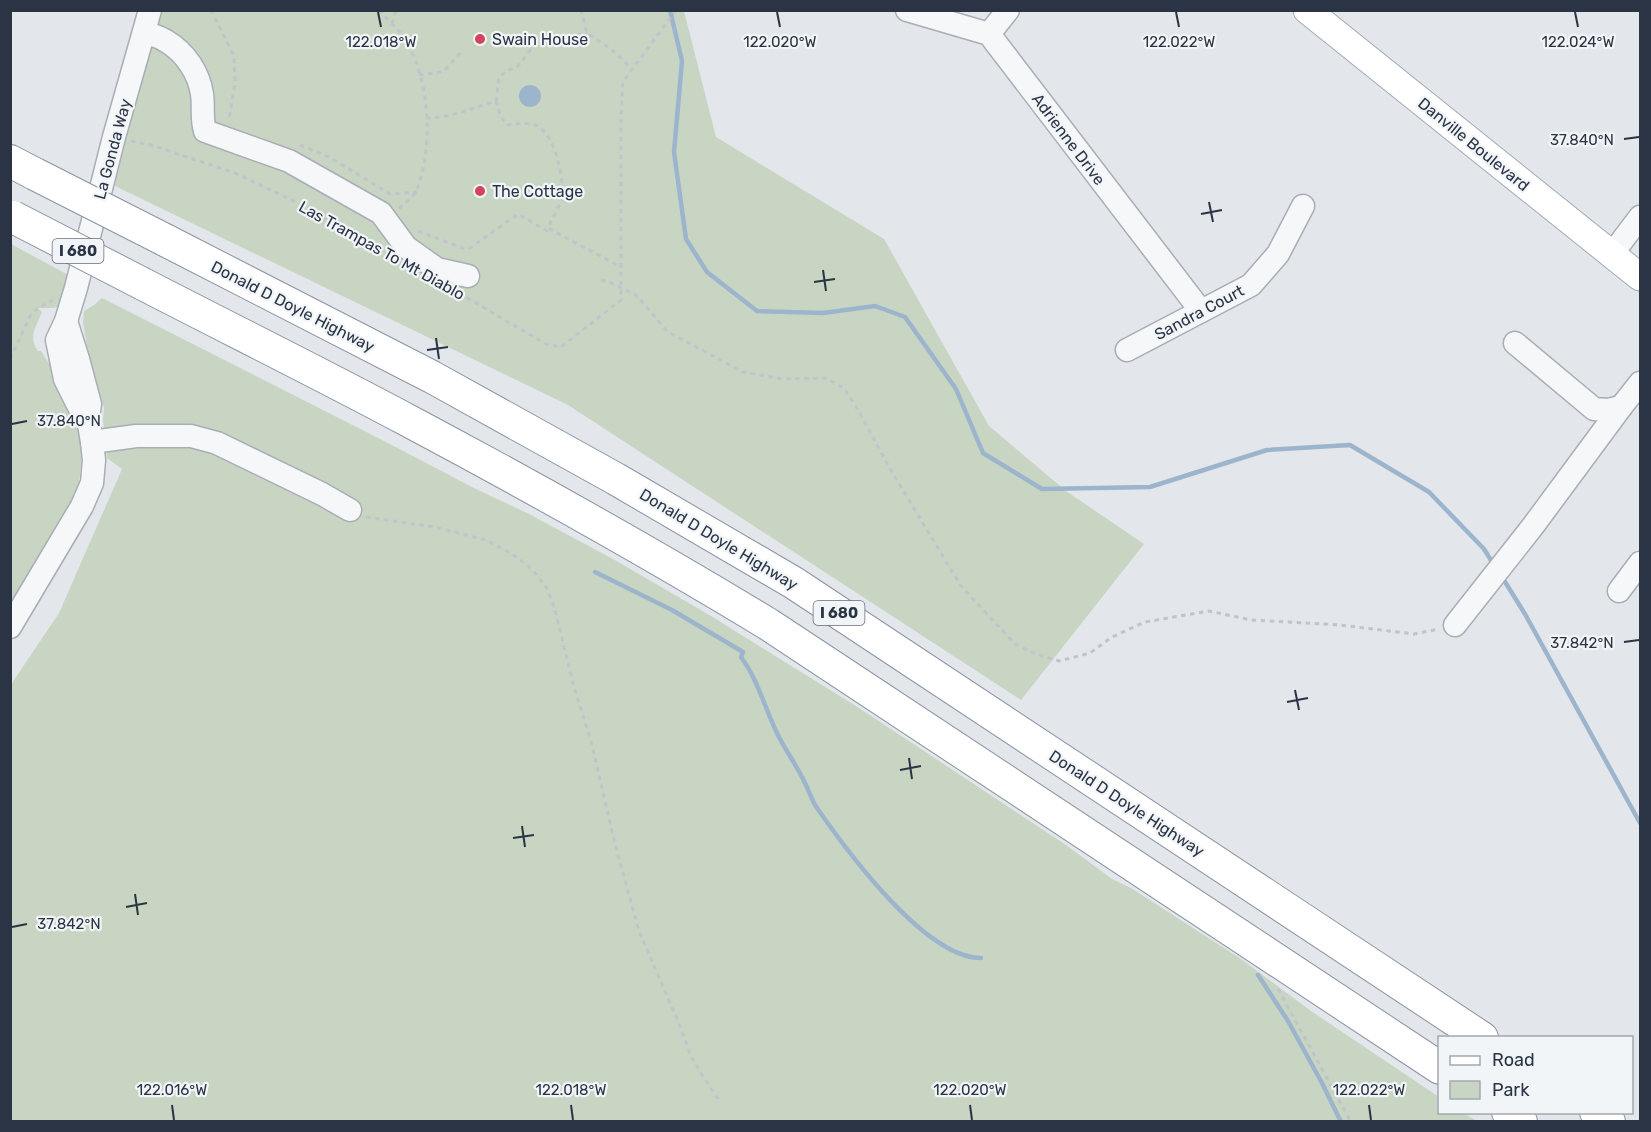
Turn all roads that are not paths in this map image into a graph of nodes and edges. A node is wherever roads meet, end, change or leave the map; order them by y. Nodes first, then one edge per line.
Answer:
1 (907, 10) edge
2 (1008, 10) edge
3 (1306, 10) edge
4 (147, 21) edge
5 (989, 34) junction
6 (23, 167) edge
7 (1303, 207) dead end
8 (12, 217) edge
9 (1641, 217) edge
10 (1612, 254) junction
11 (1641, 277) edge
12 (461, 284) road end
13 (1201, 311) junction
14 (1515, 343) dead end
15 (1127, 350) dead end
16 (1641, 383) edge
17 (1620, 407) junction
18 (92, 442) junction
19 (350, 510) road end
20 (1641, 563) edge
21 (1619, 591) dead end
22 (1455, 625) road end
23 (10, 627) edge
24 (1479, 1036) edge
25 (1438, 1067) edge

1 - 5 street
2 - 5 street
3 - 10 main road, Danville Boulevard
4 - 12 street
4 - 18 street, La Gonda Way
5 - 13 street, Adrienne Drive
6 - 24 highway, Donald D Doyle Highway / I 680, bridge
7 - 13 street, Sandra Court
8 - 25 highway, I 680, bridge
9 - 10 street
10 - 11 main road, Danville Boulevard
13 - 15 street, Sandra Court
14 - 17 street
16 - 17 street
17 - 22 street
18 - 19 street
18 - 23 street
20 - 21 street

